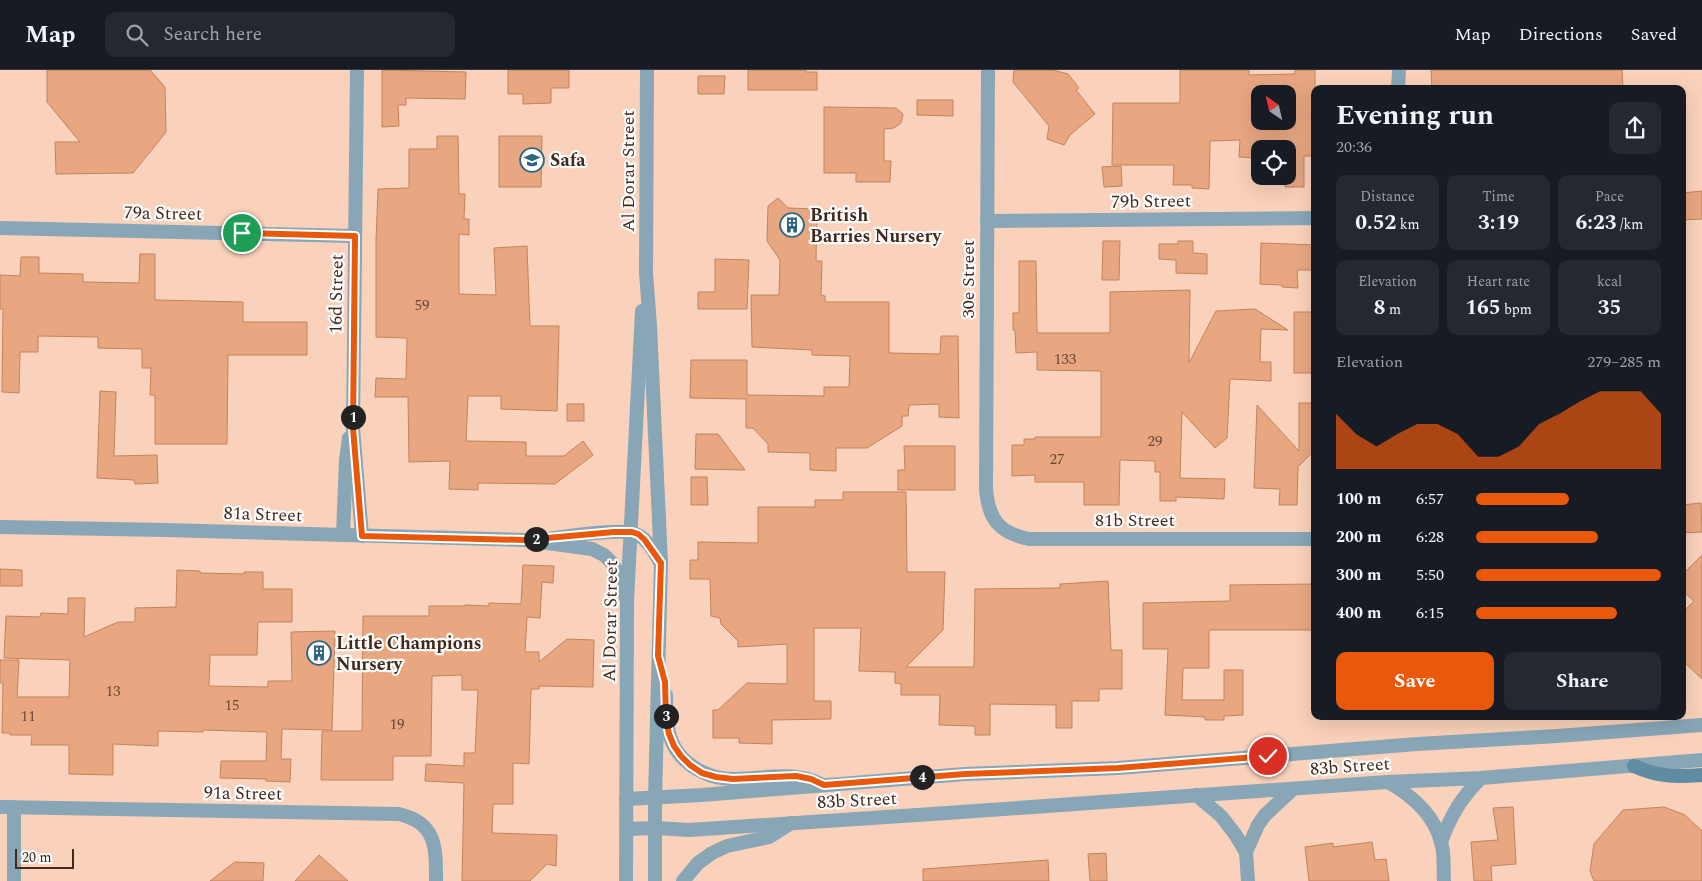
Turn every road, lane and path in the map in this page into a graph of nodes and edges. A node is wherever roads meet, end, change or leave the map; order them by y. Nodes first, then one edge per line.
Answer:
1 (357, 70) edge
2 (647, 70) edge
3 (988, 70) edge
4 (1399, 70) edge
5 (1398, 85) edge
6 (1311, 218) edge
7 (987, 221) junction
8 (0, 228) edge
9 (355, 236) junction
10 (646, 273) junction
11 (353, 428) junction
12 (986, 488) joint
13 (0, 527) edge
14 (632, 532) junction
15 (343, 535) junction
16 (362, 536) junction
17 (1311, 539) edge
18 (525, 540) junction
19 (661, 563) junction
20 (627, 601) junction
21 (658, 656) junction
22 (1702, 725) edge
23 (1702, 760) edge
24 (1634, 766) junction
25 (1702, 775) edge
26 (1481, 778) junction
27 (1387, 782) junction
28 (824, 785) junction
29 (1293, 789) junction
30 (1196, 795) junction
31 (655, 798) junction
32 (626, 799) junction
33 (0, 807) edge
34 (14, 807) junction
35 (792, 823) junction
36 (656, 828) junction
37 (627, 829) junction
38 (1442, 842) junction
39 (1246, 852) junction
40 (14, 881) edge
41 (436, 881) edge
42 (626, 881) edge
43 (655, 881) edge
44 (683, 881) edge
45 (1248, 881) edge
46 (1444, 881) edge

1 - 9 street, 16d Street
2 - 10 street, Al Dorar Street
3 - 7 street, 30e Street
4 - 5 street
6 - 7 street, 79b Street
7 - 12 street, 30e Street
8 - 9 street, 79a Street
9 - 11 street, 16d Street
10 - 14 street, Al Dorar Street
10 - 19 street, Al Dorar Street
11 - 15 street, 16d Street
11 - 16 street, 16d Street
12 - 17 street, 81b Street
13 - 15 street, 81a Street
14 - 18 street, 81a Street
14 - 19 street
14 - 20 street, Al Dorar Street
15 - 16 street, 81a Street
16 - 18 street, 81a Street
18 - 20 street, 81a Street
19 - 21 street, Al Dorar Street
20 - 32 street, Al Dorar Street
21 - 28 street, 83b Street
21 - 31 street, Al Dorar Street
22 - 28 street, 83b Street
23 - 24 street, 83b Street
24 - 25 main road
24 - 26 street, 83b Street
26 - 27 street, 83b Street
26 - 38 street
27 - 29 street, 83b Street
27 - 38 street
28 - 31 street, 83b Street
29 - 30 street, 83b Street
29 - 39 street
30 - 35 street, 83b Street
30 - 39 street
31 - 32 street, 83b Street
31 - 36 street, Al Dorar Street
32 - 37 street, Al Dorar Street
33 - 34 street, 91a Street
34 - 40 street
34 - 41 street, 91a Street
35 - 36 street, 83b Street
35 - 44 street, 83b Street
36 - 37 street, 83b Street
36 - 43 street, Al Dorar Street
37 - 42 street, Al Dorar Street
38 - 46 street
39 - 45 street

